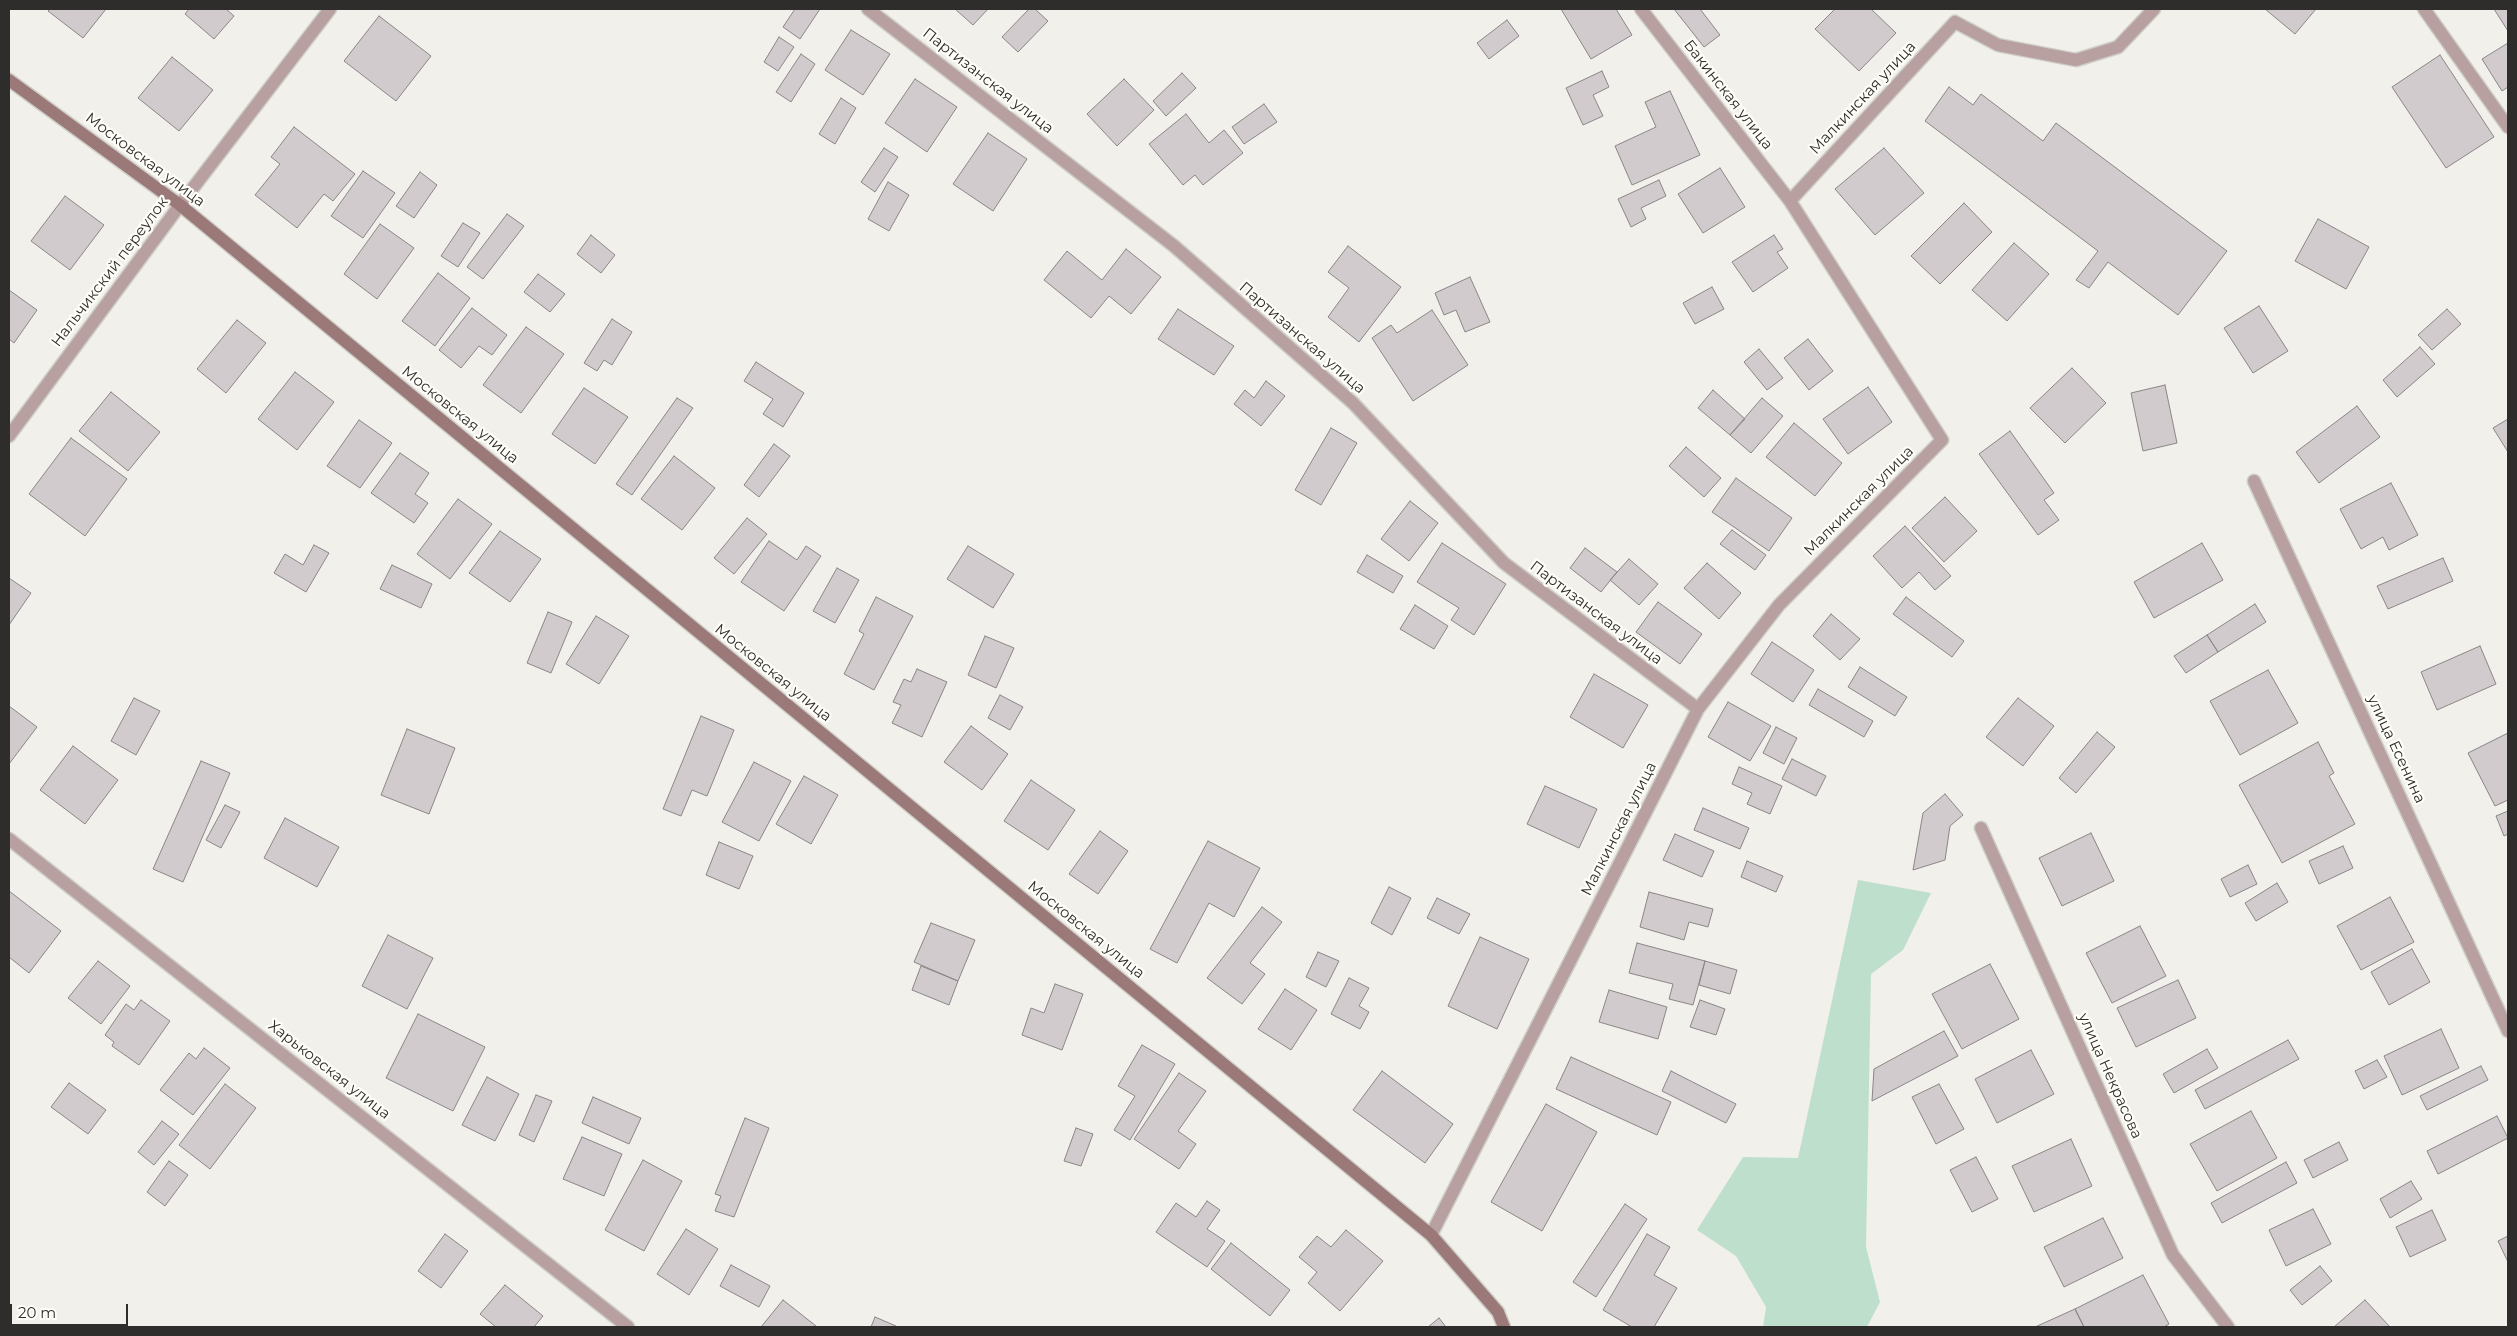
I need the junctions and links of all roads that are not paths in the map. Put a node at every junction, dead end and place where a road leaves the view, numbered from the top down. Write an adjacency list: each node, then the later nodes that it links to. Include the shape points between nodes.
1 (330, 9): 9 (street, Нальчикский переулок)
2 (868, 9): 12 (street, Партизанская улица, via 1174,246 1353,403 1504,563)
3 (1641, 9): 8 (street, Бакинская улица)
4 (2154, 9): 8 (street, Малкинская улица, via 2118,47 2076,60 1998,45 1955,22)
5 (2424, 9): 7 (street)
6 (9, 80): 9 (street, Московская улица)
7 (2508, 127)
8 (1790, 201): 12 (street, Малкинская улица, via 1942,440 1779,605)
9 (180, 205): 10 (street, Нальчикский переулок); 16 (street, Московская улица)
10 (9, 436)
11 (2254, 481): 15 (street, улица Есенина)
12 (1698, 709): 16 (street, Малкинская улица)
13 (1981, 828): 19 (street, улица Некрасова, via 2173,1255)
14 (9, 839): 17 (street, Харьковская улица)
15 (2508, 1031)
16 (1431, 1236): 18 (street, Московская улица, via 1498,1312)
17 (628, 1327)
18 (1504, 1327)
19 (2228, 1327)

